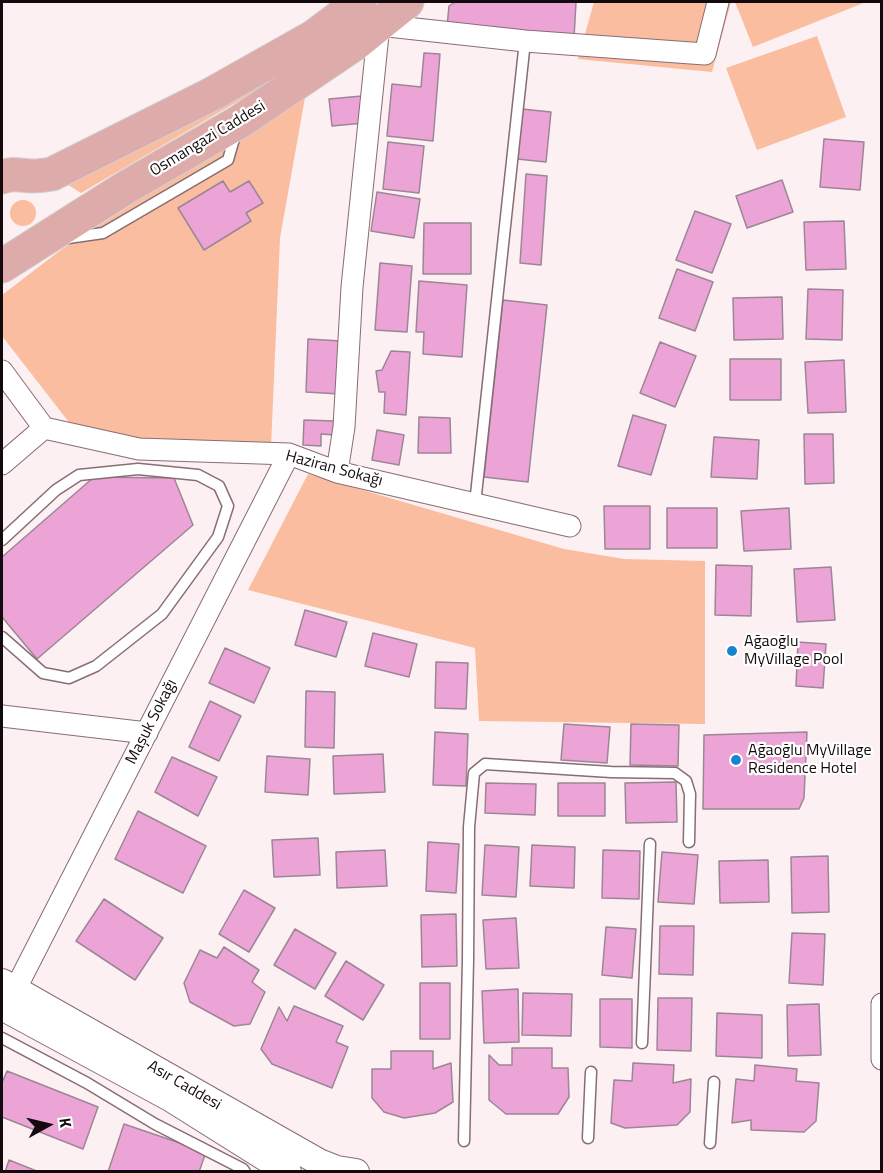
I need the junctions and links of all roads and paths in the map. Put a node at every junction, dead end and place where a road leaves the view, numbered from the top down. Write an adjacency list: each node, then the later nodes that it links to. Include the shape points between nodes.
1 (407, 2): 3 (main road, Osmangazi Caddesi)
2 (718, 2): 4 (street, via 705,54)
3 (369, 13): 4 (street); 5 (main road, Osmangazi Caddesi, via 313,37 210,95 52,174); 6 (main road, Osmangazi Caddesi, via 359,41 239,122); 13 (street)
4 (525, 41): 14 (lane)
5 (16, 177): 6 (main road, via 42,183 49,192 55,219)
6 (46, 237): 7 (main road, via 22,247); 8 (main road, Osmangazi Caddesi)
7 (2, 244)
8 (2, 266)
9 (2, 371): 10 (street)
10 (44, 428): 11 (street, Haziran Sokağı, via 139,449); 12 (street)
11 (289, 454): 13 (street, Haziran Sokağı); 19 (street, Maşuk Sokağı)
12 (2, 464)
13 (338, 472): 14 (street, Haziran Sokağı)
14 (475, 504): 15 (street, Haziran Sokağı)
15 (570, 526)
16 (2, 540): 17 (lane, via 56,490 79,475 138,469 198,476 219,486 228,506 218,537 162,614 96,666 69,678 43,673)
17 (2, 637)
18 (2, 716): 19 (street)
19 (147, 733): 22 (street, Maşuk Sokağı)
20 (689, 842): 30 (lane, via 690,794 686,781 675,773 485,764 474,773 469,827)
21 (650, 844): 25 (lane)
22 (6, 997): 33 (street, Asır Caddesi); 34 (street, Asır Caddesi, via 319,1162)
23 (882, 1004): 26 (street)
24 (2, 1038): 32 (lane)
25 (642, 1043)
26 (882, 1059)
27 (591, 1072): 29 (lane)
28 (714, 1082): 31 (lane)
29 (588, 1138)
30 (464, 1141)
31 (710, 1143)
32 (245, 1172)
33 (288, 1172)
34 (356, 1172)

